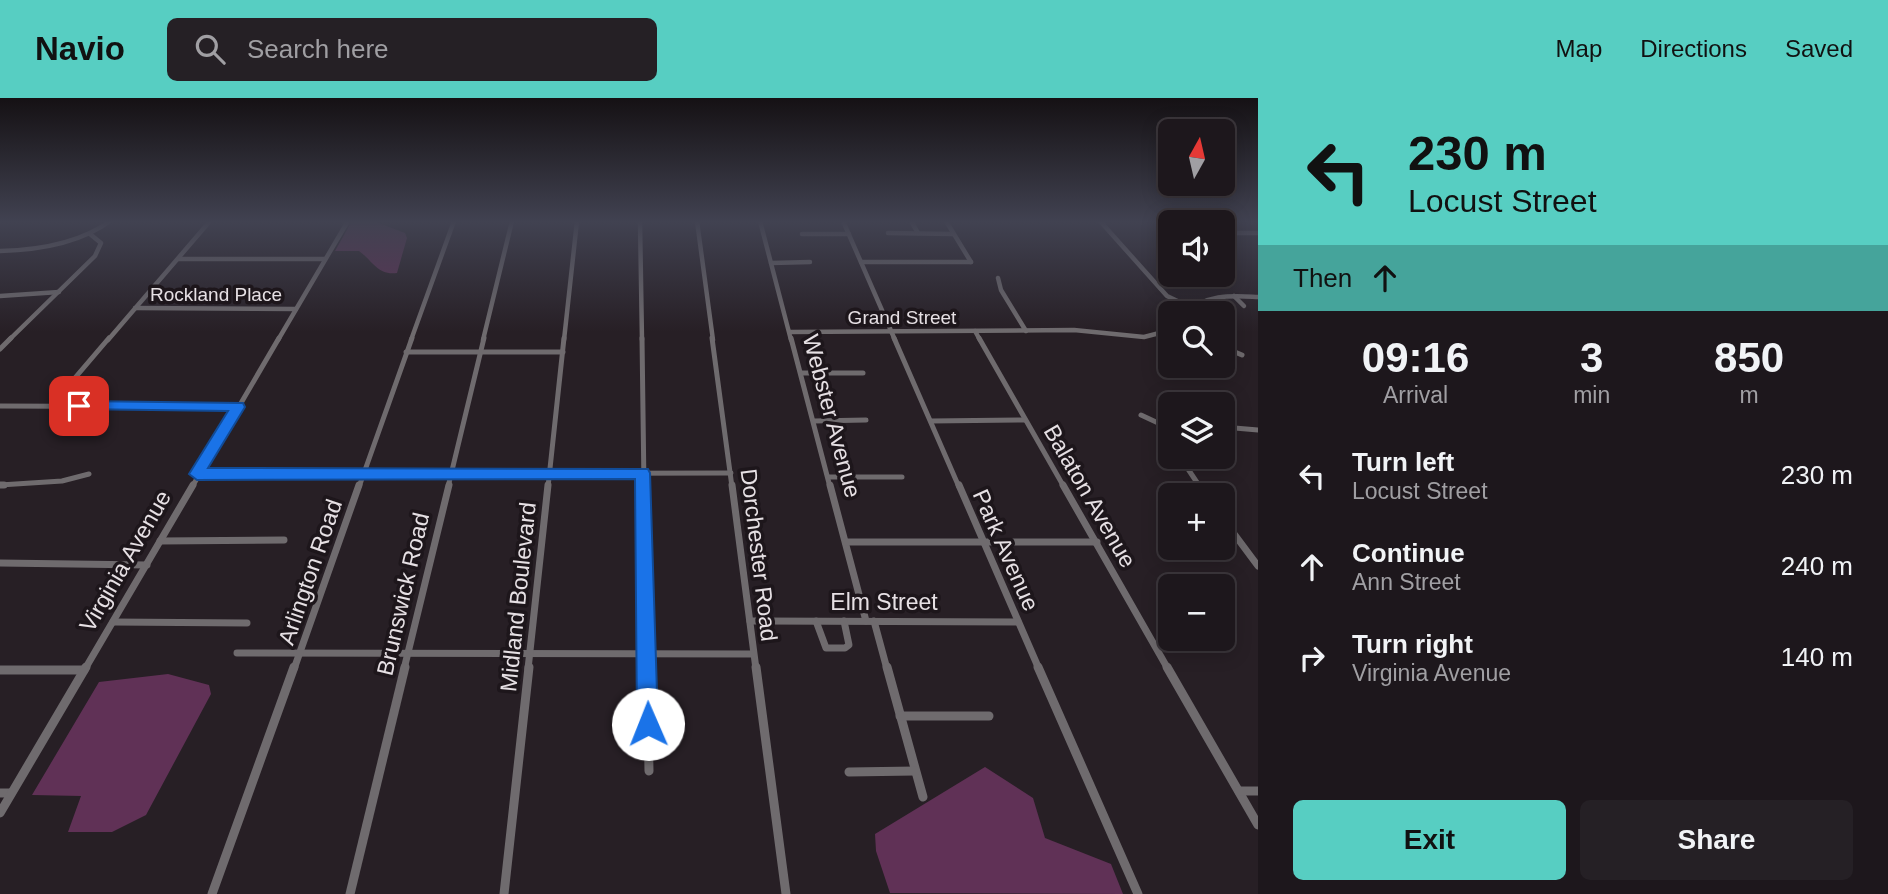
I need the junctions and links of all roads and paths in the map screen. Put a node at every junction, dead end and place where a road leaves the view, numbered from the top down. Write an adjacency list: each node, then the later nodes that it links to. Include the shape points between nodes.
1 (91, 258): 17 (street)
2 (440, 258): 33 (street, Arlington Road)
3 (503, 258): 34 (street, Brunswick Road)
4 (574, 258): 35 (street, Midland Boulevard)
5 (639, 258): 52 (street)
6 (702, 258): 53 (street, Dorchester Road)
7 (770, 258): 15 (street, Webster Avenue)
8 (859, 258): 14 (street, Park Avenue)
9 (969, 258): 14 (street, via 971,262)
10 (1134, 258): 21 (street)
11 (178, 259): 12 (street); 24 (street)
12 (325, 259): 25 (street, Virginia Avenue)
13 (810, 262): 15 (street)
14 (861, 262): 26 (street, Park Avenue)
15 (771, 263): 29 (street, Webster Avenue)
16 (998, 278): 28 (street)
17 (59, 292): 18 (street); 31 (street)
18 (0, 296)
19 (1234, 296): 20 (street); 22 (street); 23 (street)
20 (1258, 297)
21 (1175, 301)
22 (1209, 301)
23 (1244, 306)
24 (135, 308): 25 (street, Rockland Place); 41 (street)
25 (296, 309): 42 (street, Virginia Avenue)
26 (892, 331): 27 (street, Grand Street); 29 (street, Grand Street); 47 (street, Park Avenue)
27 (975, 331): 28 (street, Grand Street); 45 (street, Balaton Avenue)
28 (1026, 331): 30 (street, Grand Street, via 1143,337)
29 (790, 332): 38 (street, Webster Avenue)
30 (1158, 333)
31 (3, 343): 32 (street)
32 (0, 349)
33 (406, 352): 34 (street); 51 (street, Arlington Road)
34 (480, 352): 35 (street); 56 (street, Brunswick Road)
35 (563, 352): 57 (street, Midland Boulevard)
36 (1235, 352): 37 (street)
37 (1242, 355)
38 (802, 373): 39 (street); 46 (street, Webster Avenue)
39 (863, 373)
40 (0, 406): 41 (street)
41 (51, 406): 42 (street)
42 (238, 407): 55 (street, Virginia Avenue)
43 (1141, 415): 48 (street)
44 (866, 420): 46 (street)
45 (1025, 420): 47 (street); 66 (street, Balaton Avenue)
46 (814, 421): 58 (street, Webster Avenue)
47 (931, 421): 65 (street, Park Avenue)
48 (1158, 423)
49 (1235, 428): 50 (street)
50 (1258, 430)
51 (361, 473): 55 (street); 56 (street); 80 (street, Arlington Road)
52 (642, 473): 53 (street); 57 (street); 78 (street)
53 (731, 473): 70 (street, Dorchester Road)
54 (89, 474): 60 (street, via 62,481)
55 (197, 474): 63 (street, Virginia Avenue)
56 (450, 474): 57 (street); 81 (street, Brunswick Road)
57 (551, 474): 77 (street, Midland Boulevard)
58 (829, 477): 59 (street); 64 (street, Webster Avenue)
59 (901, 477)
60 (0, 485)
61 (1235, 535): 69 (street)
62 (284, 540): 63 (street)
63 (160, 541): 68 (street, Virginia Avenue)
64 (846, 542): 65 (street); 73 (street, Webster Avenue)
65 (982, 542): 66 (street); 75 (street, Park Avenue)
66 (1097, 542): 91 (street, Balaton Avenue)
67 (0, 563): 68 (street)
68 (146, 565): 74 (street, Virginia Avenue)
69 (1258, 566)
70 (750, 621): 71 (street, Elm Street); 82 (street, Dorchester Road)
71 (816, 621): 72 (street, Elm Street); 72 (street, via 826,648 837,649 849,645)
72 (844, 621): 73 (street, Elm Street)
73 (870, 621): 75 (street, Elm Street); 85 (street, Webster Avenue)
74 (113, 622): 76 (street); 84 (street, Virginia Avenue)
75 (1018, 622): 101 (street, Park Avenue)
76 (247, 623)
77 (532, 652): 78 (street); 81 (street); 99 (street, Midland Boulevard)
78 (646, 652): 82 (street); 87 (street)
79 (237, 653): 80 (street)
80 (301, 653): 81 (street); 97 (street, Arlington Road)
81 (407, 653): 98 (street, Brunswick Road)
82 (753, 654): 100 (street, Dorchester Road)
83 (0, 670): 84 (street)
84 (85, 670): 93 (street, Virginia Avenue)
85 (900, 716): 86 (street); 88 (street, Webster Avenue)
86 (989, 716)
87 (649, 771)
88 (915, 771): 89 (street); 94 (street, Webster Avenue)
89 (849, 772)
90 (1258, 791): 91 (street)
91 (1238, 792): 96 (street, Balaton Avenue)
92 (0, 793): 93 (street)
93 (11, 793): 95 (street, Virginia Avenue)
94 (923, 797)
95 (0, 813)
96 (1258, 825)
97 (212, 894)
98 (350, 894)
99 (504, 894)
100 (786, 894)
101 (1138, 894)

